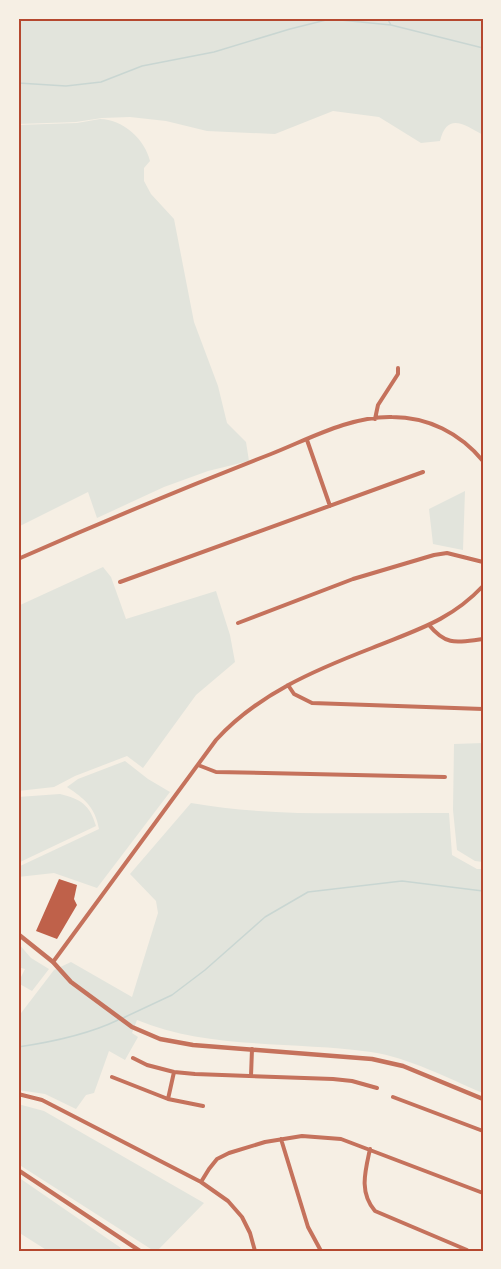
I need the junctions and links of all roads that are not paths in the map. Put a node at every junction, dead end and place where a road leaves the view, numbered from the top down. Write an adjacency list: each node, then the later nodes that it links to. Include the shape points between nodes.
1 (398, 368): 2 (street, via 378,405)
2 (375, 419): 3 (street, via 348,423); 4 (street, via 415,419 435,424 466,444)
3 (307, 440): 6 (street); 7 (street)
4 (483, 461)
5 (423, 472): 6 (street)
6 (330, 506): 9 (street)
7 (18, 559)
8 (483, 562): 11 (street, via 447,553 434,555 354,579)
9 (120, 582)
10 (483, 586): 12 (street, via 457,610)
11 (237, 623)
12 (429, 625): 13 (street, via 444,640 454,643); 14 (street)
13 (483, 639)
14 (288, 685): 15 (street, via 294,694 312,703); 16 (street, via 231,723)
15 (483, 709)
16 (198, 765): 17 (street, via 216,772); 19 (street)
17 (445, 777)
18 (18, 934): 19 (street)
19 (53, 962): 20 (street, via 71,982 127,1023 159,1039)
20 (252, 1049): 23 (street); 29 (street, via 372,1059 403,1066)
21 (133, 1058): 22 (street)
22 (174, 1072): 23 (street); 28 (street)
23 (251, 1076): 25 (street, via 352,1081)
24 (112, 1077): 28 (street)
25 (377, 1088)
26 (18, 1094): 35 (street, via 42,1100)
27 (393, 1096): 31 (street)
28 (168, 1099): 30 (street)
29 (483, 1099)
30 (203, 1106)
31 (483, 1131)
32 (281, 1139): 33 (street, via 341,1139); 35 (street, via 217,1159); 40 (street, via 308,1227)
33 (370, 1149): 36 (street); 37 (street, via 364,1191 375,1211)
34 (18, 1170): 38 (street)
35 (201, 1182): 39 (street, via 228,1201 242,1217)
36 (483, 1193)
37 (466, 1250)
38 (140, 1251)
39 (255, 1251)
40 (321, 1251)

